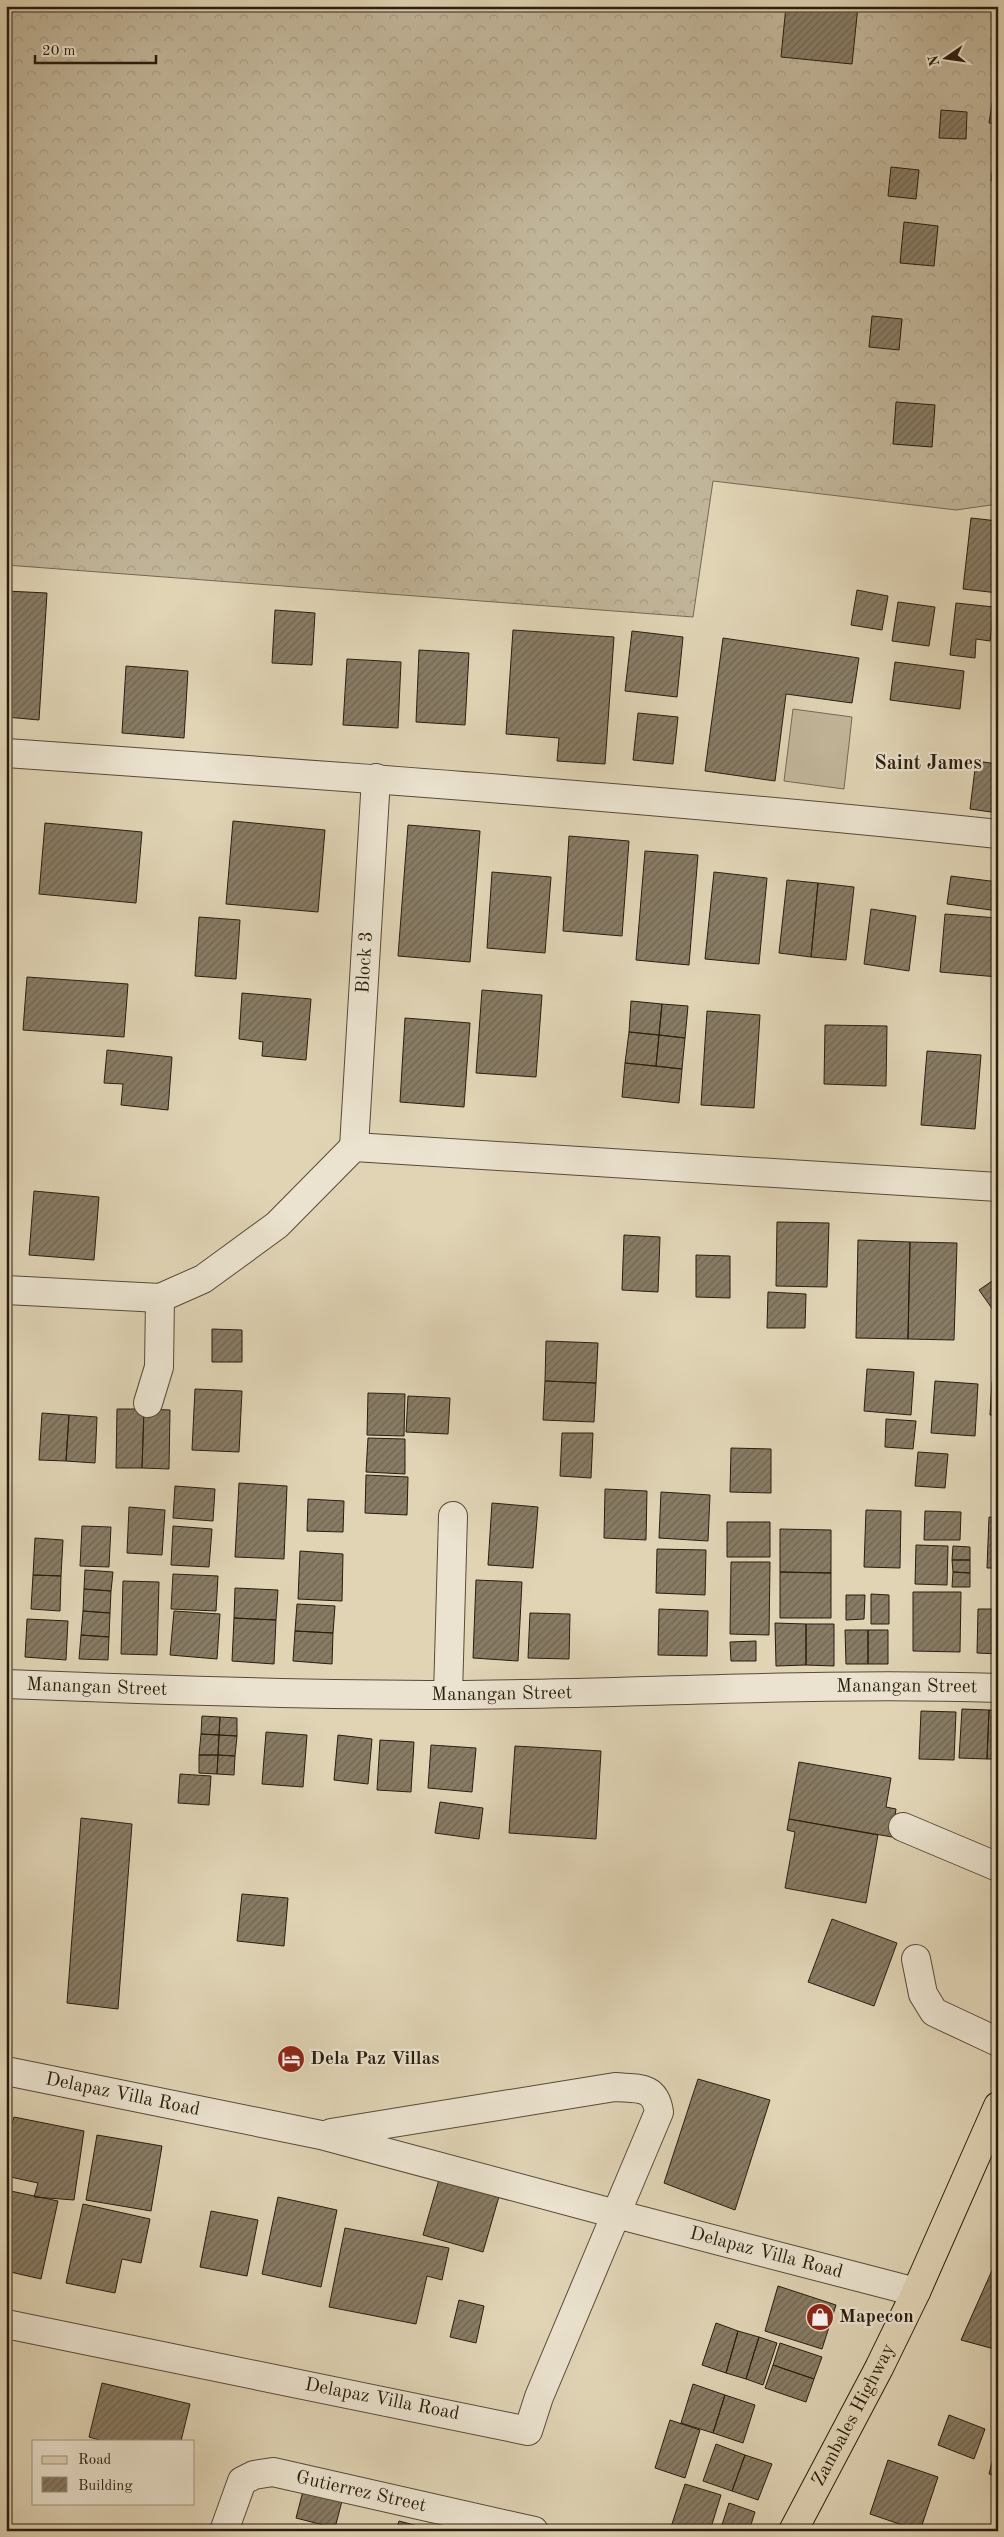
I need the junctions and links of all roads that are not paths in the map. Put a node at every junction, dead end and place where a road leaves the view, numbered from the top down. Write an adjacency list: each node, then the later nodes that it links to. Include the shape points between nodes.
1 (6, 754): 2 (street)
2 (376, 778): 3 (street); 4 (street, Block 3)
3 (998, 834)
4 (354, 1147): 5 (street); 7 (street, via 277,1225 203,1279)
5 (998, 1187)
6 (6, 1290): 7 (street)
7 (160, 1298): 8 (street, via 159,1367)
8 (148, 1403)
9 (453, 1516): 12 (street)
10 (6, 1684): 12 (street, Manangan Street)
11 (998, 1688): 12 (street, Manangan Street, via 899,1685)
12 (448, 1695)
13 (903, 1827): 14 (street)
14 (998, 1867)
15 (916, 1959): 16 (street, via 922,1994 934,2012)
16 (998, 2042)
17 (6, 2071): 19 (street, Delapaz Villa Road)
18 (998, 2106): 21 (main road, Zambales Highway)
19 (321, 2135): 20 (street, Delapaz Villa Road); 20 (street, Delapaz Villa Road, via 615,2087 647,2090 657,2099 659,2112)
20 (616, 2214): 21 (street, Delapaz Villa Road); 22 (street, Delapaz Villa Road, via 528,2431)
21 (916, 2292): 25 (main road, Zambales Highway)
22 (6, 2324)
23 (224, 2531): 24 (street, Gutierrez Street, via 242,2481 273,2472)
24 (534, 2531)
25 (794, 2531)

